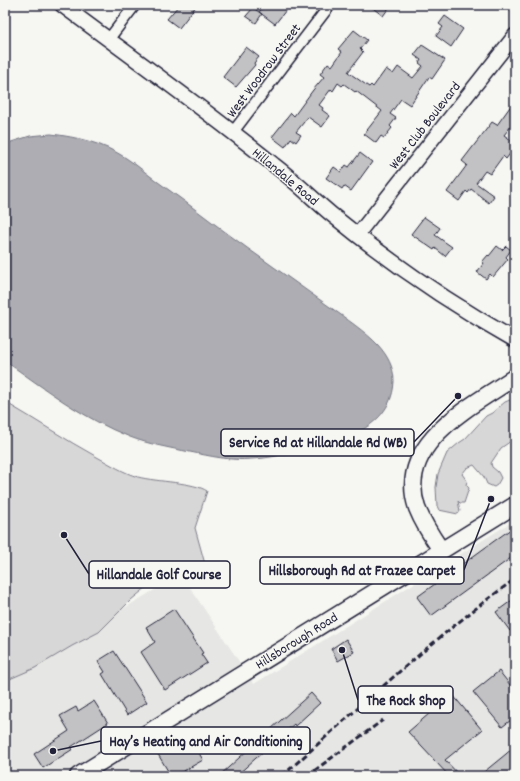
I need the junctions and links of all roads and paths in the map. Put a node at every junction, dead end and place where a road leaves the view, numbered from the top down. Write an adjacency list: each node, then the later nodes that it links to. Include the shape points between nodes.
1 (62, 5): 5 (main road, Hillandale Road)
2 (135, 5): 5 (street)
3 (330, 5): 6 (street, West Woodrow Street)
4 (515, 35): 7 (street, West Club Boulevard)
5 (108, 40): 6 (main road, Hillandale Road)
6 (233, 132): 7 (main road, Hillandale Road)
7 (358, 234): 8 (main road, Hillandale Road, via 453,303)
8 (515, 340)
9 (515, 377): 11 (main road, via 448,423 433,437 422,453 414,481 416,500 425,525)
10 (515, 505): 11 (main road, Hillsborough Road)
11 (441, 550): 12 (main road, Hillsborough Road)
12 (78, 776)

